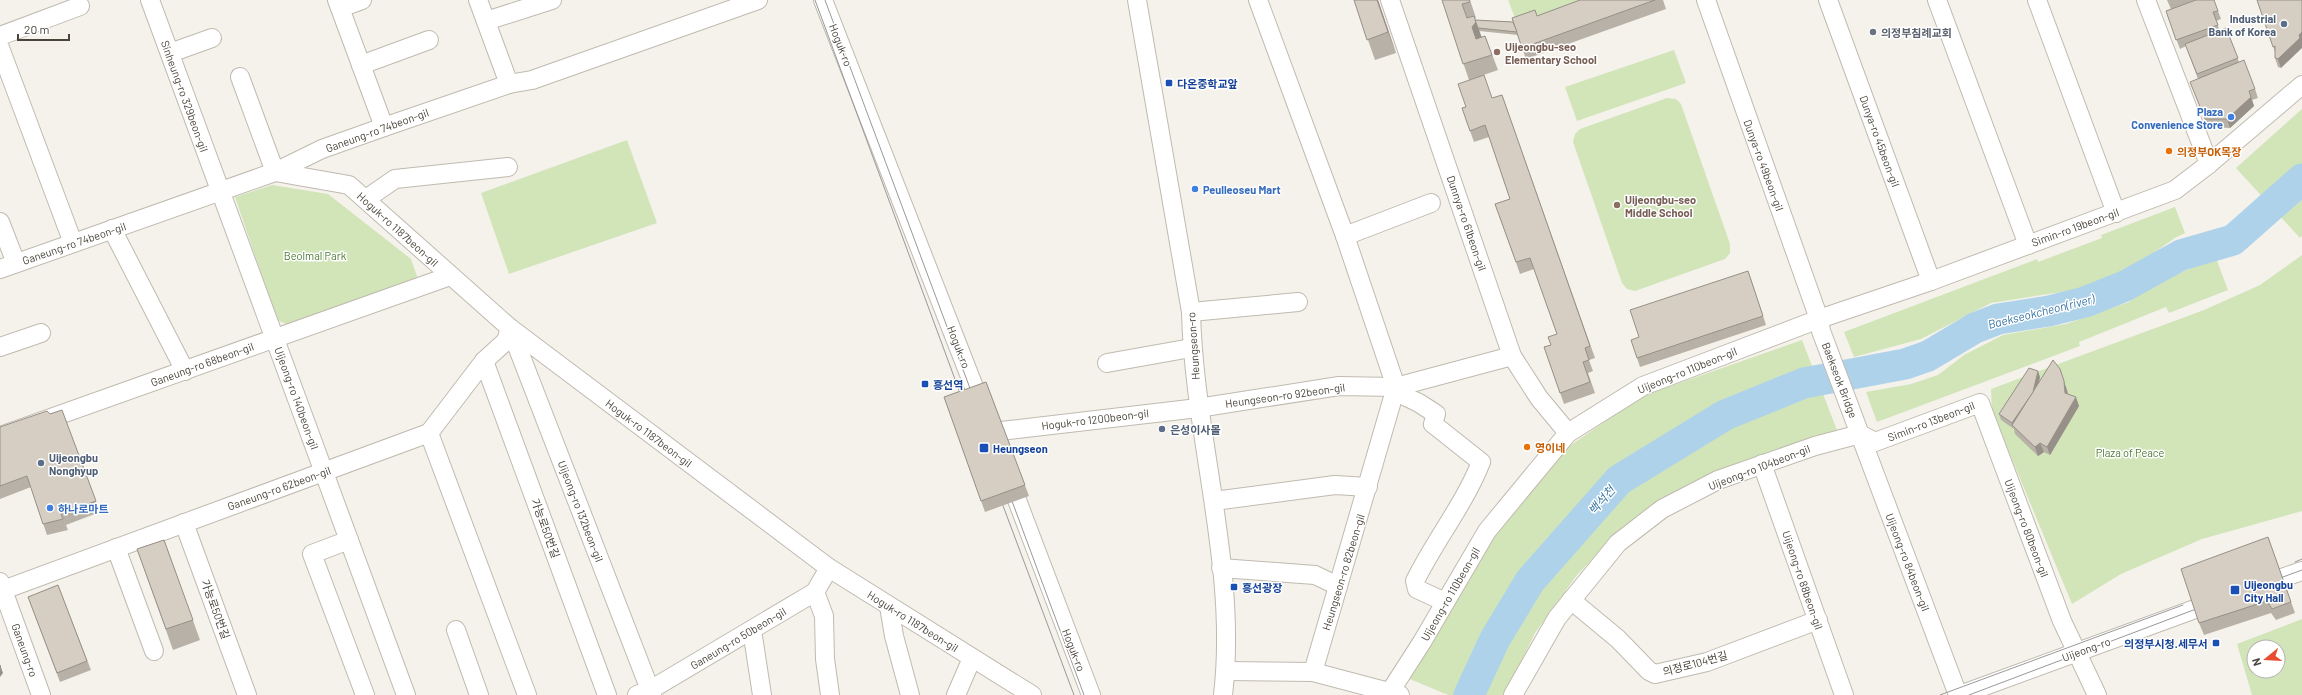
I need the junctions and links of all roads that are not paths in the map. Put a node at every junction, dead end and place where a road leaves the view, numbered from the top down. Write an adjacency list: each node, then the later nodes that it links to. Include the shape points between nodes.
1 (150, 0): 22 (street, Sinheung-ro 329beon-gil)
2 (362, 0): 15 (street)
3 (478, 0): 17 (street)
4 (552, 0): 17 (street)
5 (758, 0): 25 (street, Ganeung-ro 74beon-gil, via 532,80)
6 (823, 0): 62 (street, Hoguk-ro)
7 (1258, 0): 37 (street)
8 (1390, 0): 51 (street, Dunnya-ro 61beon-gil)
9 (1706, 0): 45 (street, Dunya-ro 49beon-gil)
10 (1828, 0): 42 (street, Dunya-ro 45beon-gil)
11 (1936, 0): 39 (street)
12 (2037, 0): 34 (street)
13 (2146, 0): 28 (street)
14 (1141, 1): 44 (street, Heungseon-ro)
15 (339, 4): 23 (street)
16 (80, 6): 18 (street)
17 (486, 21): 25 (street)
18 (0, 36)
19 (212, 38): 22 (street)
20 (429, 40): 23 (street)
21 (0, 48): 38 (street)
22 (170, 53): 31 (street, Sinheung-ro 329beon-gil)
23 (361, 65): 27 (street)
24 (240, 77): 30 (street)
25 (509, 84): 27 (street, Ganeung-ro 74beon-gil)
26 (2302, 85): 28 (street, Simin-ro 19beon-gil)
27 (384, 127): 30 (street, Ganeung-ro 74beon-gil, via 322,149)
28 (2209, 164): 34 (street, Simin-ro 19beon-gil, via 2175,190)
29 (508, 167): 32 (street, via 395,179)
30 (275, 172): 31 (street, Ganeung-ro 74beon-gil); 32 (street, Hoguk-ro 1187beon-gil, via 349,185)
31 (220, 191): 36 (street, Ganeung-ro 74beon-gil); 48 (street, Uijeong-ro 140beon-gil)
32 (366, 199): 41 (street, Hoguk-ro 1187beon-gil)
33 (1431, 203): 37 (street)
34 (2116, 213): 39 (street, Simin-ro 19beon-gil)
35 (0, 222): 40 (street)
36 (112, 229): 38 (street, Ganeung-ro 74beon-gil); 54 (street)
37 (1345, 236): 55 (street)
38 (73, 243): 40 (street, Ganeung-ro 74beon-gil)
39 (2028, 244): 42 (street, Simin-ro 19beon-gil)
40 (8, 266)
41 (450, 276): 46 (street, Hoguk-ro 1187beon-gil); 48 (street, Ganeung-ro 68beon-gil)
42 (1931, 281): 45 (street, Simin-ro 19beon-gil)
43 (1298, 302): 44 (street)
44 (1190, 312): 50 (street, Heungseon-ro)
45 (1820, 325): 58 (street, Baekseok Bridge); 60 (street, Uijeong-ro 110beon-gil, via 1643,386)
46 (510, 328): 52 (street, via 506,341); 71 (street, Hoguk-ro 1187beon-gil); 88 (street, Uijeong-ro 132beon-gil)
47 (41, 333): 49 (street)
48 (275, 339): 54 (street, Ganeung-ro 68beon-gil); 65 (street, Uijeong-ro 140beon-gil)
49 (0, 347)
50 (1192, 348): 53 (street); 57 (street, Heungseon-ro)
51 (1512, 356): 55 (street, Heungseon-ro 92beon-gil); 60 (street, Dunnya-ro 61beon-gil, via 1539,398)
52 (484, 361): 59 (street); 96 (street, 가능로50번길)
53 (1107, 364)
54 (185, 371): 61 (street, Ganeung-ro 68beon-gil)
55 (1396, 390): 57 (street, Heungseon-ro 92beon-gil, via 1340,386); 66 (street, Heungseon-ro 82beon-gil); 78 (street, via 1436,414 1432,424 1481,462 1474,481 1414,581 1417,590)
56 (1980, 403): 58 (street, Simin-ro 13beon-gil, via 1876,442); 84 (street, Uijeong-ro 80beon-gil)
57 (1198, 408): 62 (street, Hoguk-ro 1200beon-gil); 67 (street, Heungseon-ro)
58 (1859, 431): 63 (street, Uijeong-ro 104beon-gil); 106 (street, Uijeong-ro 84beon-gil)
59 (429, 433): 65 (street, Ganeung-ro 62beon-gil); 95 (street)
60 (1568, 433): 78 (street, Uijeong-ro 110beon-gil, via 1487,530)
61 (0, 436)
62 (994, 439)
63 (1762, 464): 77 (street, Uijeong-ro 104beon-gil, via 1718,480 1662,509 1618,543); 80 (street, Uijeong-ro 88beon-gil)
64 (1005, 466): 102 (street, Hoguk-ro)
65 (324, 471): 68 (street, Ganeung-ro 62beon-gil); 69 (street, Uijeong-ro 140beon-gil)
66 (1368, 488): 67 (street, via 1335,485); 75 (street, Heungseon-ro 82beon-gil)
67 (1214, 501): 72 (street, Heungseon-ro)
68 (184, 523): 70 (street, Ganeung-ro 62beon-gil); 91 (street, 가능로50번길)
69 (349, 540): 92 (street, via 312,554); 93 (street, Uijeong-ro 140beon-gil)
70 (116, 548): 74 (street, Ganeung-ro 62beon-gil); 83 (street)
71 (829, 568): 76 (street, Ganeung-ro 50beon-gil); 79 (street, Hoguk-ro 1187beon-gil)
72 (1221, 568): 75 (street, via 1315,576); 86 (street, Heungseon-ro)
73 (2302, 570): 84 (street, Uijeong-ro)
74 (1, 586): 90 (street, Ganeung-ro)
75 (1338, 586): 87 (street, Heungseon-ro 82beon-gil)
76 (815, 592): 82 (street, Ganeung-ro 50beon-gil); 98 (street, via 824,616 825,660)
77 (1571, 600): 80 (street, 의정로104번길, via 1655,674 1707,662); 104 (street, Uijeong-ro 104beon-gil, via 1557,618)
78 (1445, 602): 89 (street, Uijeong-ro 110beon-gil)
79 (889, 606): 85 (street, Hoguk-ro 1187beon-gil); 99 (street, via 894,636)
80 (1818, 620): 105 (street, Uijeong-ro 88beon-gil)
81 (456, 630): 94 (street)
82 (752, 630): 88 (street, Ganeung-ro 50beon-gil); 97 (street)
83 (154, 651)
84 (2076, 652): 106 (street, Uijeong-ro); 107 (street, Uijeong-ro 80beon-gil)
85 (972, 658): 100 (street); 101 (street, Hoguk-ro 1187beon-gil)
86 (1226, 670): 87 (street); 103 (street, Heungseon-ro)
87 (1313, 672): 89 (street)
88 (646, 693)
89 (1393, 694)
90 (41, 695)
91 (247, 695)
92 (365, 695)
93 (406, 695)
94 (479, 695)
95 (527, 695)
96 (607, 695)
97 (762, 695)
98 (830, 695)
99 (910, 695)
100 (956, 695)
101 (1032, 695)
102 (1091, 695)
103 (1223, 695)
104 (1513, 695)
105 (1844, 695)
106 (1959, 695)
107 (2097, 695)

